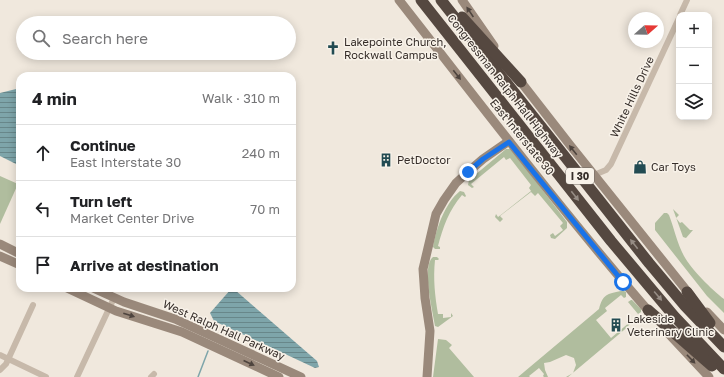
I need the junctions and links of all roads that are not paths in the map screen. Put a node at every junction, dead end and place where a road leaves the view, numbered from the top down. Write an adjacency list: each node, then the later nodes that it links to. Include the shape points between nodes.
1 (399, 0): 10 (main road, East Interstate 30, one-way to 10)
2 (421, 0): 28 (highway, Congressman Ralph Hall Highway / I 30, one-way to 28, via 611,241 674,316)
3 (441, 0): 25 (highway, Congressman Ralph Hall Highway / I 30, one-way to 3, via 649,263)
4 (446, 0): 9 (highway)
5 (462, 0): 9 (main road, one-way to 5)
6 (687, 0): 7 (street)
7 (681, 12)
8 (676, 24): 11 (street, White Hills Drive, via 611,164 606,170)
9 (521, 82): 11 (main road, one-way to 9)
10 (509, 142): 22 (main road, East Interstate 30); 35 (main road, via 483,159 456,183 436,214 423,269 430,331)
11 (594, 175): 18 (main road)
12 (0, 244): 13 (main road)
13 (16, 252)
14 (0, 256): 15 (main road)
15 (16, 264)
16 (76, 292): 21 (main road, West Ralph Hall Parkway)
17 (101, 292): 19 (main road, West Ralph Hall Parkway)
18 (687, 292): 23 (main road); 24 (highway)
19 (114, 298): 21 (street); 34 (main road, West Ralph Hall Parkway, via 175,319)
20 (34, 305): 27 (street)
21 (109, 308): 32 (street); 33 (main road, West Ralph Hall Parkway, one-way to 33, via 182,332)
22 (648, 310): 30 (highway); 36 (main road, East Interstate 30, one-way to 36)
23 (724, 330)
24 (724, 340)
25 (724, 347)
26 (0, 355): 27 (street)
27 (8, 359): 29 (street); 31 (street)
28 (724, 369)
29 (0, 370)
30 (724, 376)
31 (46, 377)
32 (77, 377)
33 (279, 377)
34 (301, 377)
35 (427, 377)
36 (709, 377)

